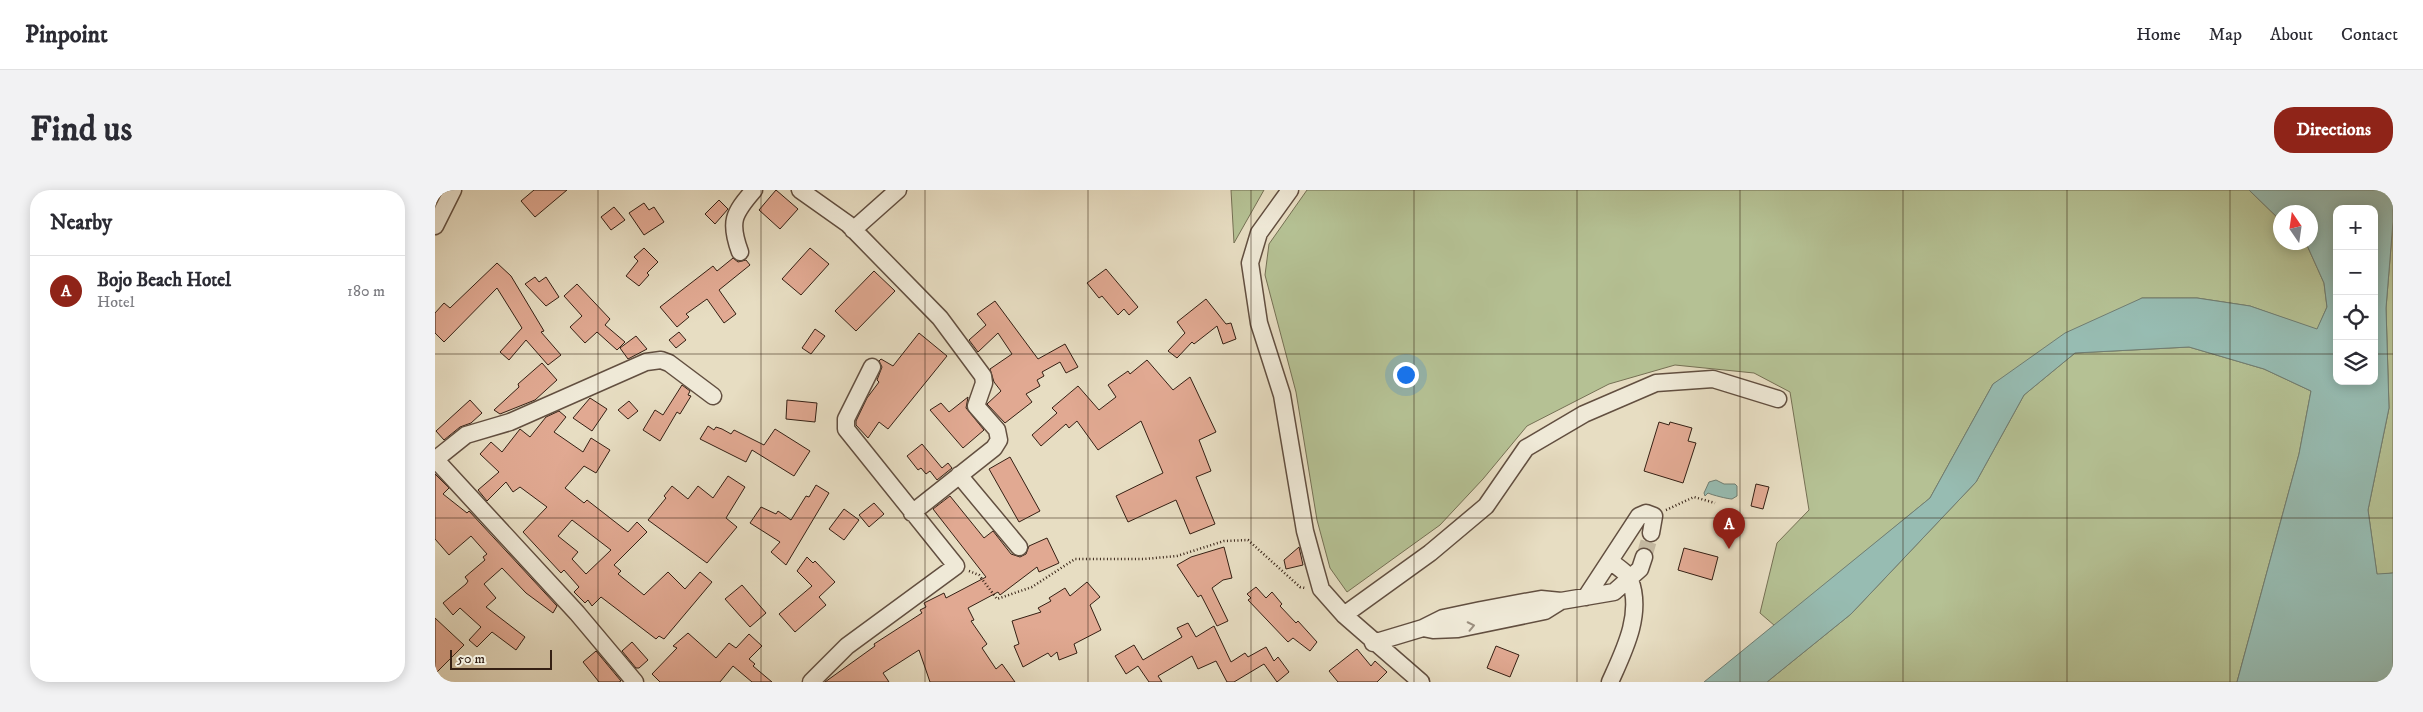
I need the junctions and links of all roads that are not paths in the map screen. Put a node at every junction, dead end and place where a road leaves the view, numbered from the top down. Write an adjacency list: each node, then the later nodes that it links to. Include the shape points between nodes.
1 (453, 190): 6 (street)
2 (754, 190): 8 (street, via 734,216 733,236)
3 (800, 190): 7 (street)
4 (898, 190): 7 (street)
5 (1290, 190): 21 (street, via 1259,233 1250,263 1259,323 1282,394 1305,531 1321,589)
6 (435, 226)
7 (853, 230): 13 (street, via 940,318 983,376 977,406 997,430 999,440 994,448)
8 (740, 252)
9 (872, 367): 14 (street, via 846,420 846,429)
10 (713, 396): 12 (street, via 669,363 661,360 647,362 510,422 466,434)
11 (1778, 399): 21 (street, via 1713,379 1657,383 1584,414 1526,448 1485,506 1431,553)
12 (435, 459): 23 (street, via 571,606)
13 (959, 475): 14 (street); 16 (street)
14 (912, 513): 24 (street, via 956,566 847,646)
15 (1651, 533): 18 (street, via 1653,516 1646,513 1639,516)
16 (1019, 547)
17 (1644, 557): 19 (street, via 1640,569)
18 (1611, 561): 19 (street); 20 (street)
19 (1630, 578): 20 (street, via 1614,592); 26 (street, via 1635,604 1630,634)
20 (1586, 597): 22 (street, via 1561,601 1541,599 1443,618 1423,628)
21 (1343, 615): 22 (street)
22 (1373, 643): 25 (street)
23 (635, 682)
24 (811, 682)
25 (1421, 682)
26 (1610, 682)

